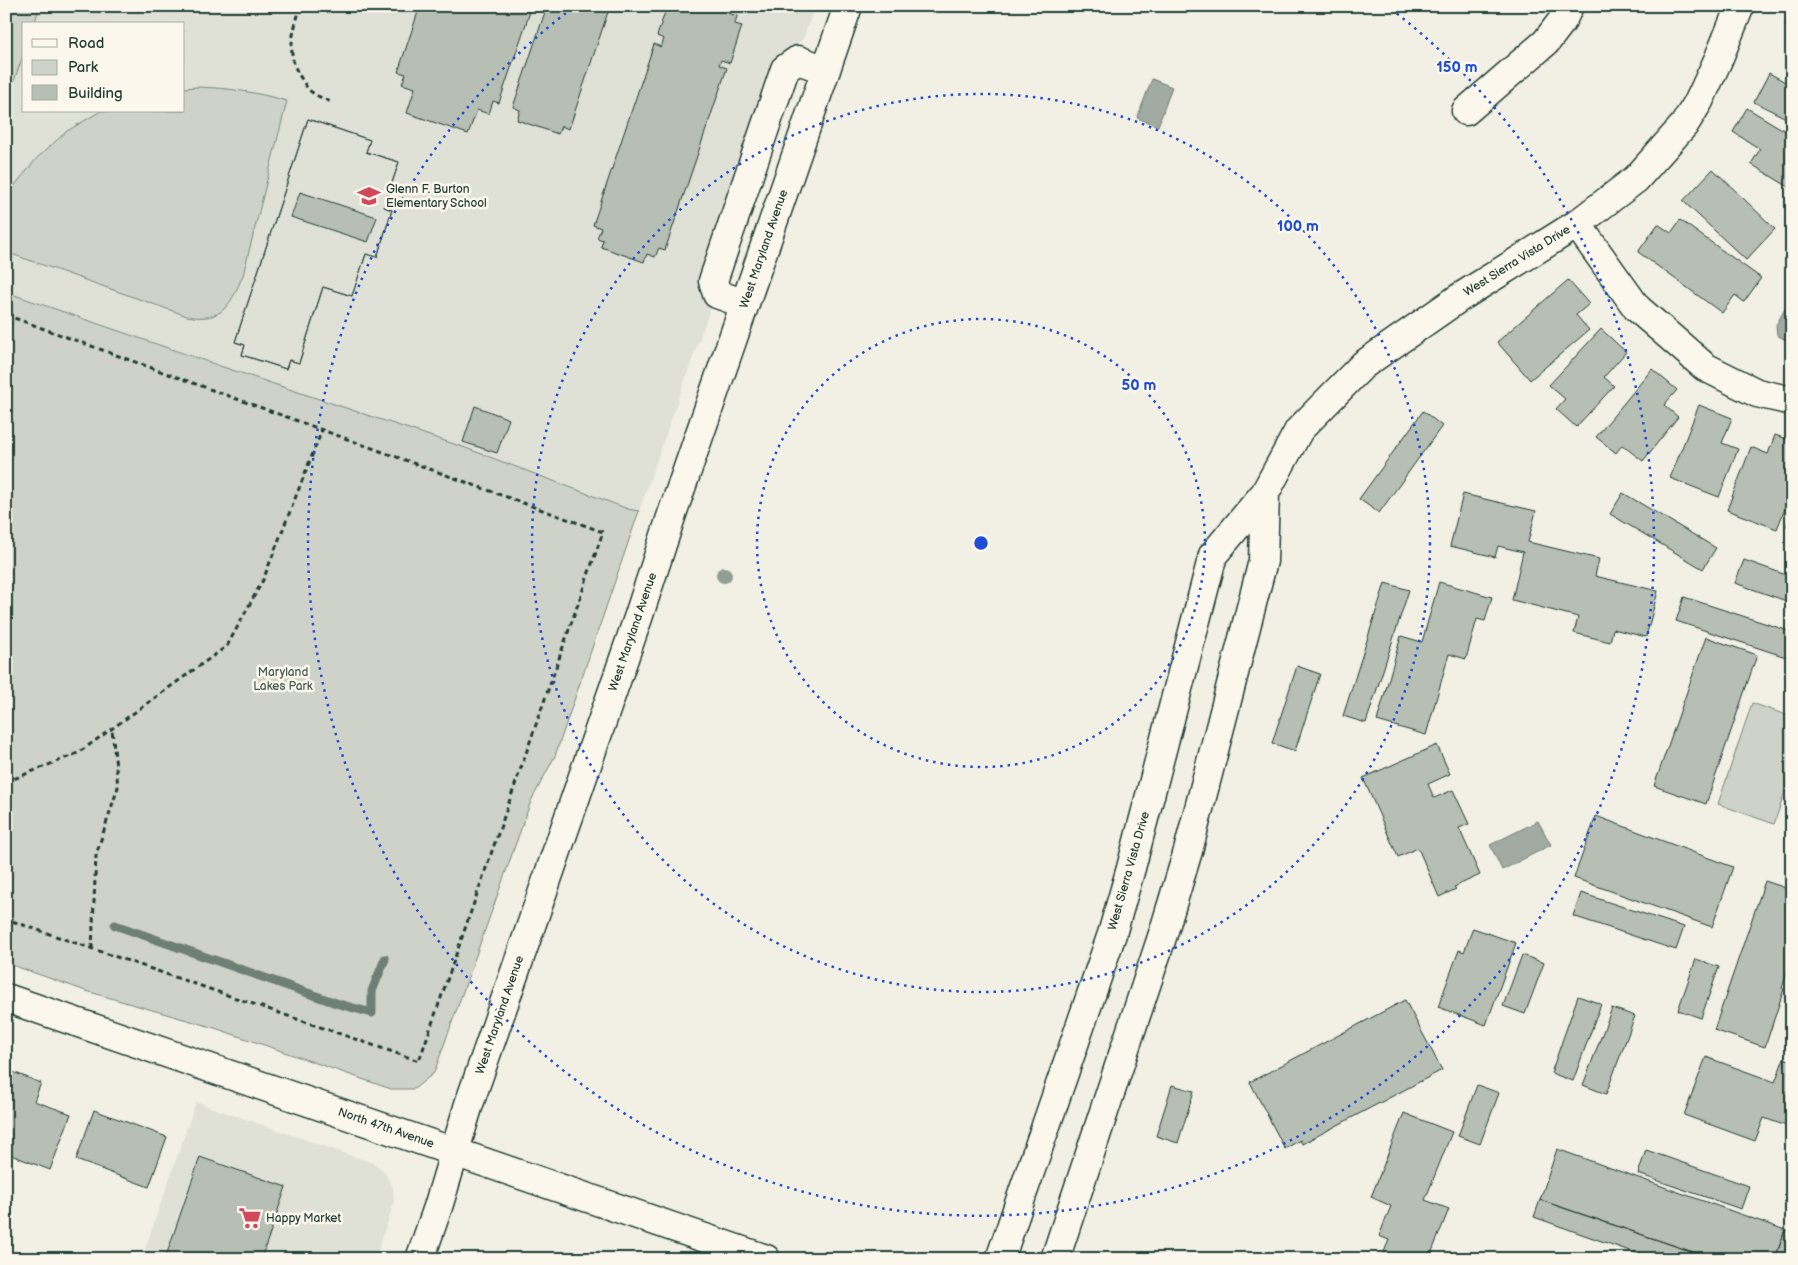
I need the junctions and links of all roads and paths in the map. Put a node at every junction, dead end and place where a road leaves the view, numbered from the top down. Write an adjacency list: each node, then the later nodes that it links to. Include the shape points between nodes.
1 (301, 6): 6 (path, via 291,58 312,92)
2 (848, 6): 5 (street, West Maryland Avenue)
3 (1569, 6): 7 (street, via 1546,42)
4 (1740, 6): 8 (street, West Sierra Vista Drive, via 1709,81 1684,125 1636,179)
5 (826, 70): 9 (street, West Maryland Avenue); 9 (street, via 798,60 785,68 713,281 717,294)
6 (331, 102)
7 (1466, 111)
8 (1578, 224): 11 (street, via 1637,308 1705,367 1757,393); 13 (street, West Sierra Vista Drive, via 1459,298 1363,364 1299,430)
9 (745, 304): 19 (street, West Maryland Avenue)
10 (6, 315): 12 (path)
11 (1792, 402)
12 (322, 430): 14 (path, via 263,580 228,646); 17 (path, via 603,532 418,1061)
13 (1265, 493): 22 (street, West Sierra Vista Drive, via 1213,555 1112,934); 23 (street, West Sierra Vista Drive, via 1263,560 1188,852)
14 (112, 728): 15 (path, via 78,753); 17 (path, via 118,787 96,856)
15 (6, 782)
16 (6, 919): 17 (path)
17 (92, 949)
18 (6, 998): 19 (street, North 47th Avenue)
19 (454, 1153): 20 (street, West Maryland Avenue); 21 (street, North 47th Avenue)
20 (420, 1259)
21 (766, 1259)
22 (1000, 1259)
23 (1055, 1259)

